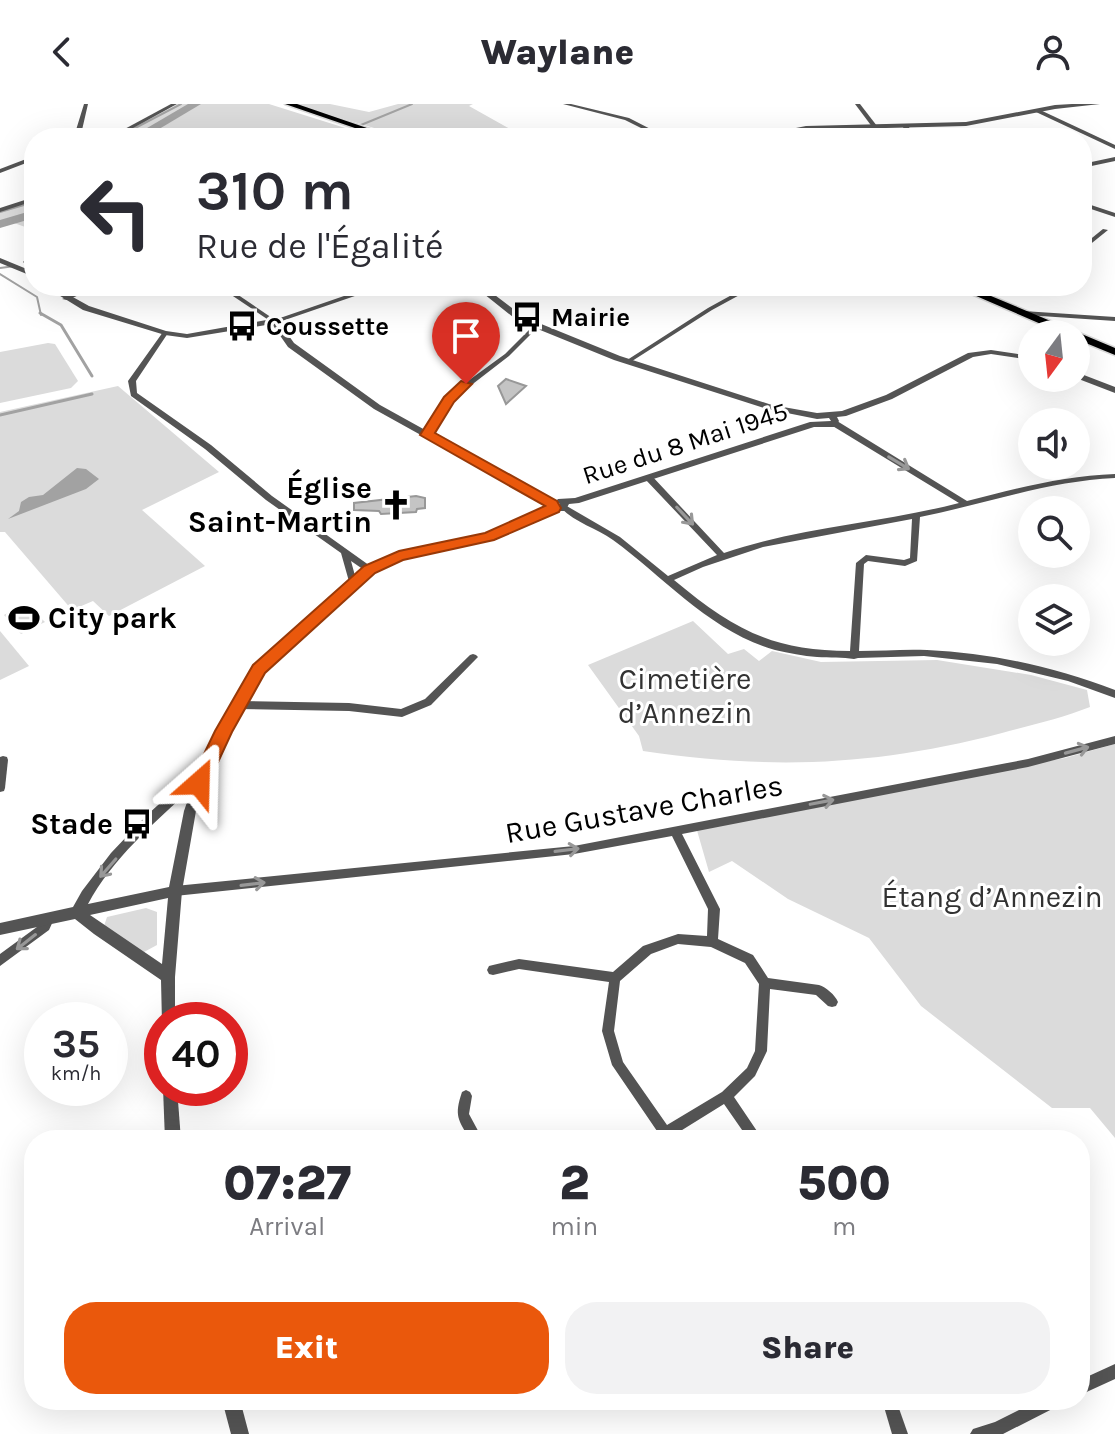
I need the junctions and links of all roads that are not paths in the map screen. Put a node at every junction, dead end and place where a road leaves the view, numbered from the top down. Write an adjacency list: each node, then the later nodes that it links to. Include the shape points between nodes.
1 (86, 104): 12 (street)
2 (175, 104): 13 (street)
3 (279, 104): 9 (main road)
4 (289, 104): 9 (main road)
5 (565, 104): 15 (street)
6 (857, 104): 10 (street)
7 (1097, 104): 8 (street)
8 (1038, 111): 11 (street, via 980,123); 17 (street)
9 (335, 120): 14 (main road)
10 (875, 127): 11 (street); 16 (street)
11 (906, 127)
12 (80, 128)
13 (130, 128)
14 (360, 128)
15 (645, 128)
16 (845, 128)
17 (1071, 128)
18 (1092, 139): 19 (street)
19 (1115, 147)
20 (1115, 159): 22 (street)
21 (24, 162): 23 (street)
22 (1092, 164)
23 (0, 171)
24 (24, 202): 26 (street)
25 (1092, 207): 27 (street)
26 (0, 210)
27 (1115, 215)
28 (1105, 230): 29 (street)
29 (1094, 239)
30 (0, 260): 31 (street)
31 (24, 271)
32 (61, 296): 39 (street)
33 (73, 296): 39 (street)
34 (236, 296): 45 (street)
35 (351, 296): 45 (street)
36 (490, 296): 46 (street)
37 (734, 296): 51 (street)
38 (983, 296): 40 (main road)
39 (65, 299): 47 (street)
40 (1026, 313): 41 (street); 43 (main road)
41 (1087, 319): 42 (street); 44 (street)
42 (1115, 319)
43 (1042, 320)
44 (1084, 320)
45 (275, 322): 47 (street, via 208,334); 56 (street, via 291,345 377,407)
46 (536, 326): 51 (street); 56 (street, via 449,399)
47 (165, 333): 62 (street, via 132,381 134,394)
48 (1090, 341): 49 (main road)
49 (1115, 352)
50 (1018, 356): 55 (street, via 971,355)
51 (627, 362): 54 (street)
52 (1090, 380): 53 (street)
53 (1115, 390)
54 (817, 419): 55 (street, via 827,425); 58 (street, Rue du 8 Mai 1945)
55 (833, 420): 59 (street, one-way to 59)
56 (427, 435): 60 (street)
57 (1115, 476): 59 (street, via 1062,478)
58 (648, 477): 60 (street, Rue du 8 Mai 1945); 63 (street, one-way to 63)
59 (965, 503): 61 (street)
60 (559, 506): 65 (street, Rue du 8 Mai 1945, via 489,537 399,556); 66 (street, via 613,536)
61 (916, 515): 63 (street, via 815,531); 68 (street, via 914,559 905,563 866,558 860,563)
62 (345, 554): 64 (street); 65 (street)
63 (722, 556): 66 (street)
64 (350, 567): 65 (street); 67 (street)
65 (366, 572): 67 (street, Rue du 8 Mai 1945)
66 (669, 579): 68 (street, via 724,622 760,642)
67 (353, 583): 71 (street, Rue du 8 Mai 1945, via 259,669)
68 (854, 656): 70 (street, via 925,653 990,660)
69 (473, 657): 71 (street, via 428,702 402,713)
70 (1112, 691)
71 (237, 705): 74 (street, Rue du 8 Mai 1945)
72 (1115, 740): 76 (street, Rue Gustave Charles, one-way to 72, via 1028,763)
73 (3, 760): 75 (street)
74 (204, 770): 77 (street, via 190,811); 78 (street, one-way to 78, via 143,828 89,890)
75 (0, 788)
76 (675, 831): 77 (street, Rue Gustave Charles, one-way to 76, via 574,850); 81 (street, via 714,909)
77 (175, 891): 78 (street); 82 (street)
78 (77, 912): 79 (street); 84 (street)
79 (48, 919): 80 (street); 83 (street, one-way to 83, via 45,927)
80 (0, 929)
81 (712, 942): 87 (street, via 678,939 647,950); 88 (street, via 749,959)
82 (170, 947): 84 (street); 86 (street)
83 (0, 961)
84 (148, 961): 86 (street)
85 (493, 970): 87 (street, via 519,964)
86 (168, 977): 89 (street)
87 (615, 978): 96 (street, via 608,1031 618,1065)
88 (765, 983): 90 (street, via 819,990); 92 (street, via 761,1051 751,1072)
89 (168, 1002)
90 (832, 1002)
91 (466, 1096): 95 (street, via 463,1115)
92 (726, 1096): 97 (street); 98 (street)
93 (171, 1106): 94 (street)
94 (172, 1130)
95 (471, 1130)
96 (664, 1130)
97 (668, 1130)
98 (750, 1130)
99 (1115, 1371): 100 (street)
100 (1090, 1383)
101 (237, 1410): 104 (street)
102 (892, 1410): 105 (street)
103 (1035, 1410): 106 (street)
104 (240, 1434)
105 (900, 1434)
106 (978, 1434)

